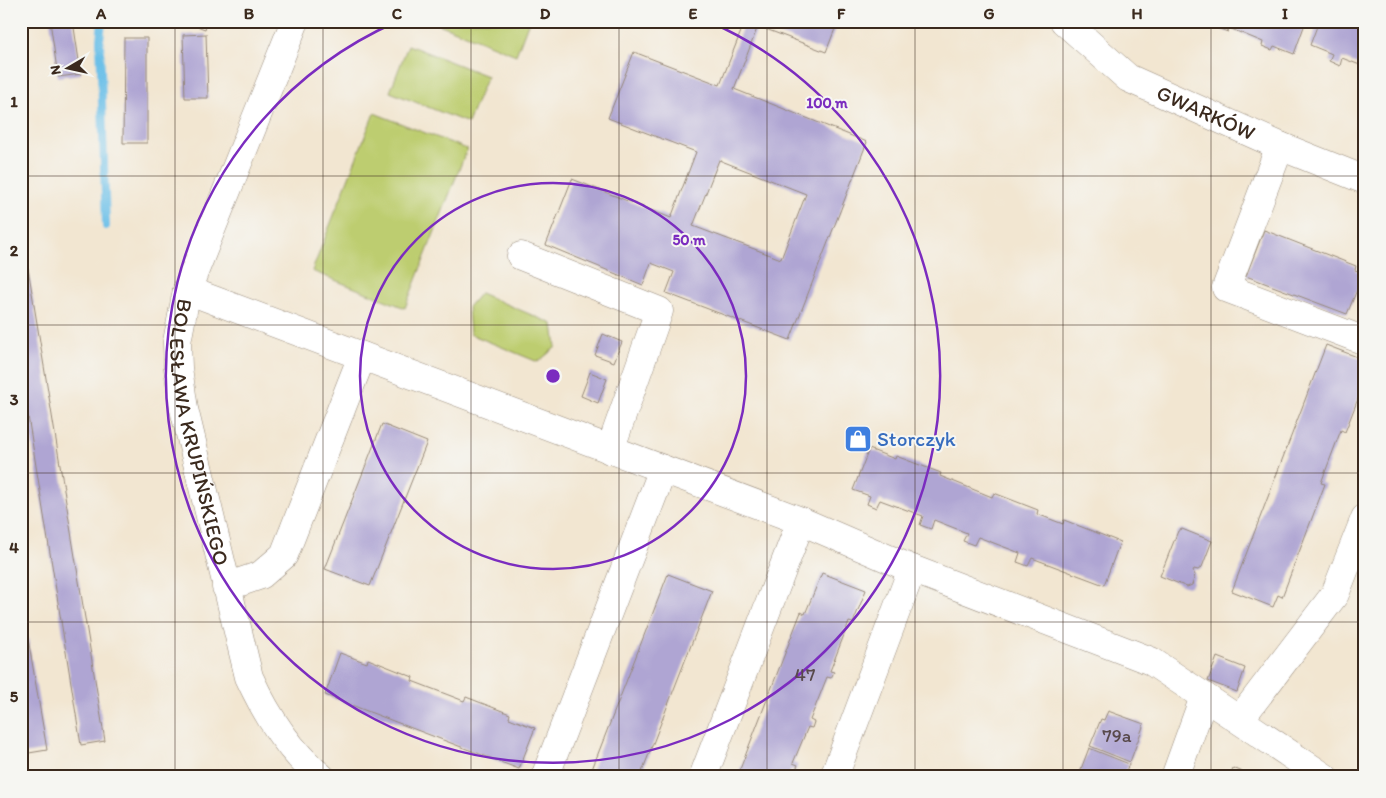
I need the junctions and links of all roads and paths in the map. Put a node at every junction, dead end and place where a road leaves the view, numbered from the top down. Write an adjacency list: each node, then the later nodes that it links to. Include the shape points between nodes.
1 (295, 21): 6 (street, BOLESŁAWA KRUPIŃSKIEGO)
2 (1064, 21): 3 (street, GWARKÓW, via 1128,78)
3 (1280, 146): 4 (street, GWARKÓW); 7 (street, via 1226,288)
4 (1365, 180)
5 (521, 256): 9 (street, via 659,311)
6 (187, 290): 8 (street); 14 (street, BOLESŁAWA KRUPIŃSKIEGO, via 177,342 180,385)
7 (1365, 341)
8 (362, 356): 9 (street); 14 (street, via 284,555 261,575)
9 (610, 450): 10 (street)
10 (663, 469): 12 (street); 18 (street)
11 (1365, 518): 16 (street, via 1335,594)
12 (801, 521): 13 (street); 19 (street)
13 (912, 569): 15 (street, via 1151,661); 20 (street)
14 (226, 587): 17 (street, BOLESŁAWA KRUPIŃSKIEGO, via 248,677 260,702 289,745)
15 (1204, 697): 16 (street); 21 (street)
16 (1240, 719): 22 (street)
17 (321, 777)
18 (545, 777)
19 (703, 777)
20 (834, 777)
21 (1175, 777)
22 (1324, 777)

